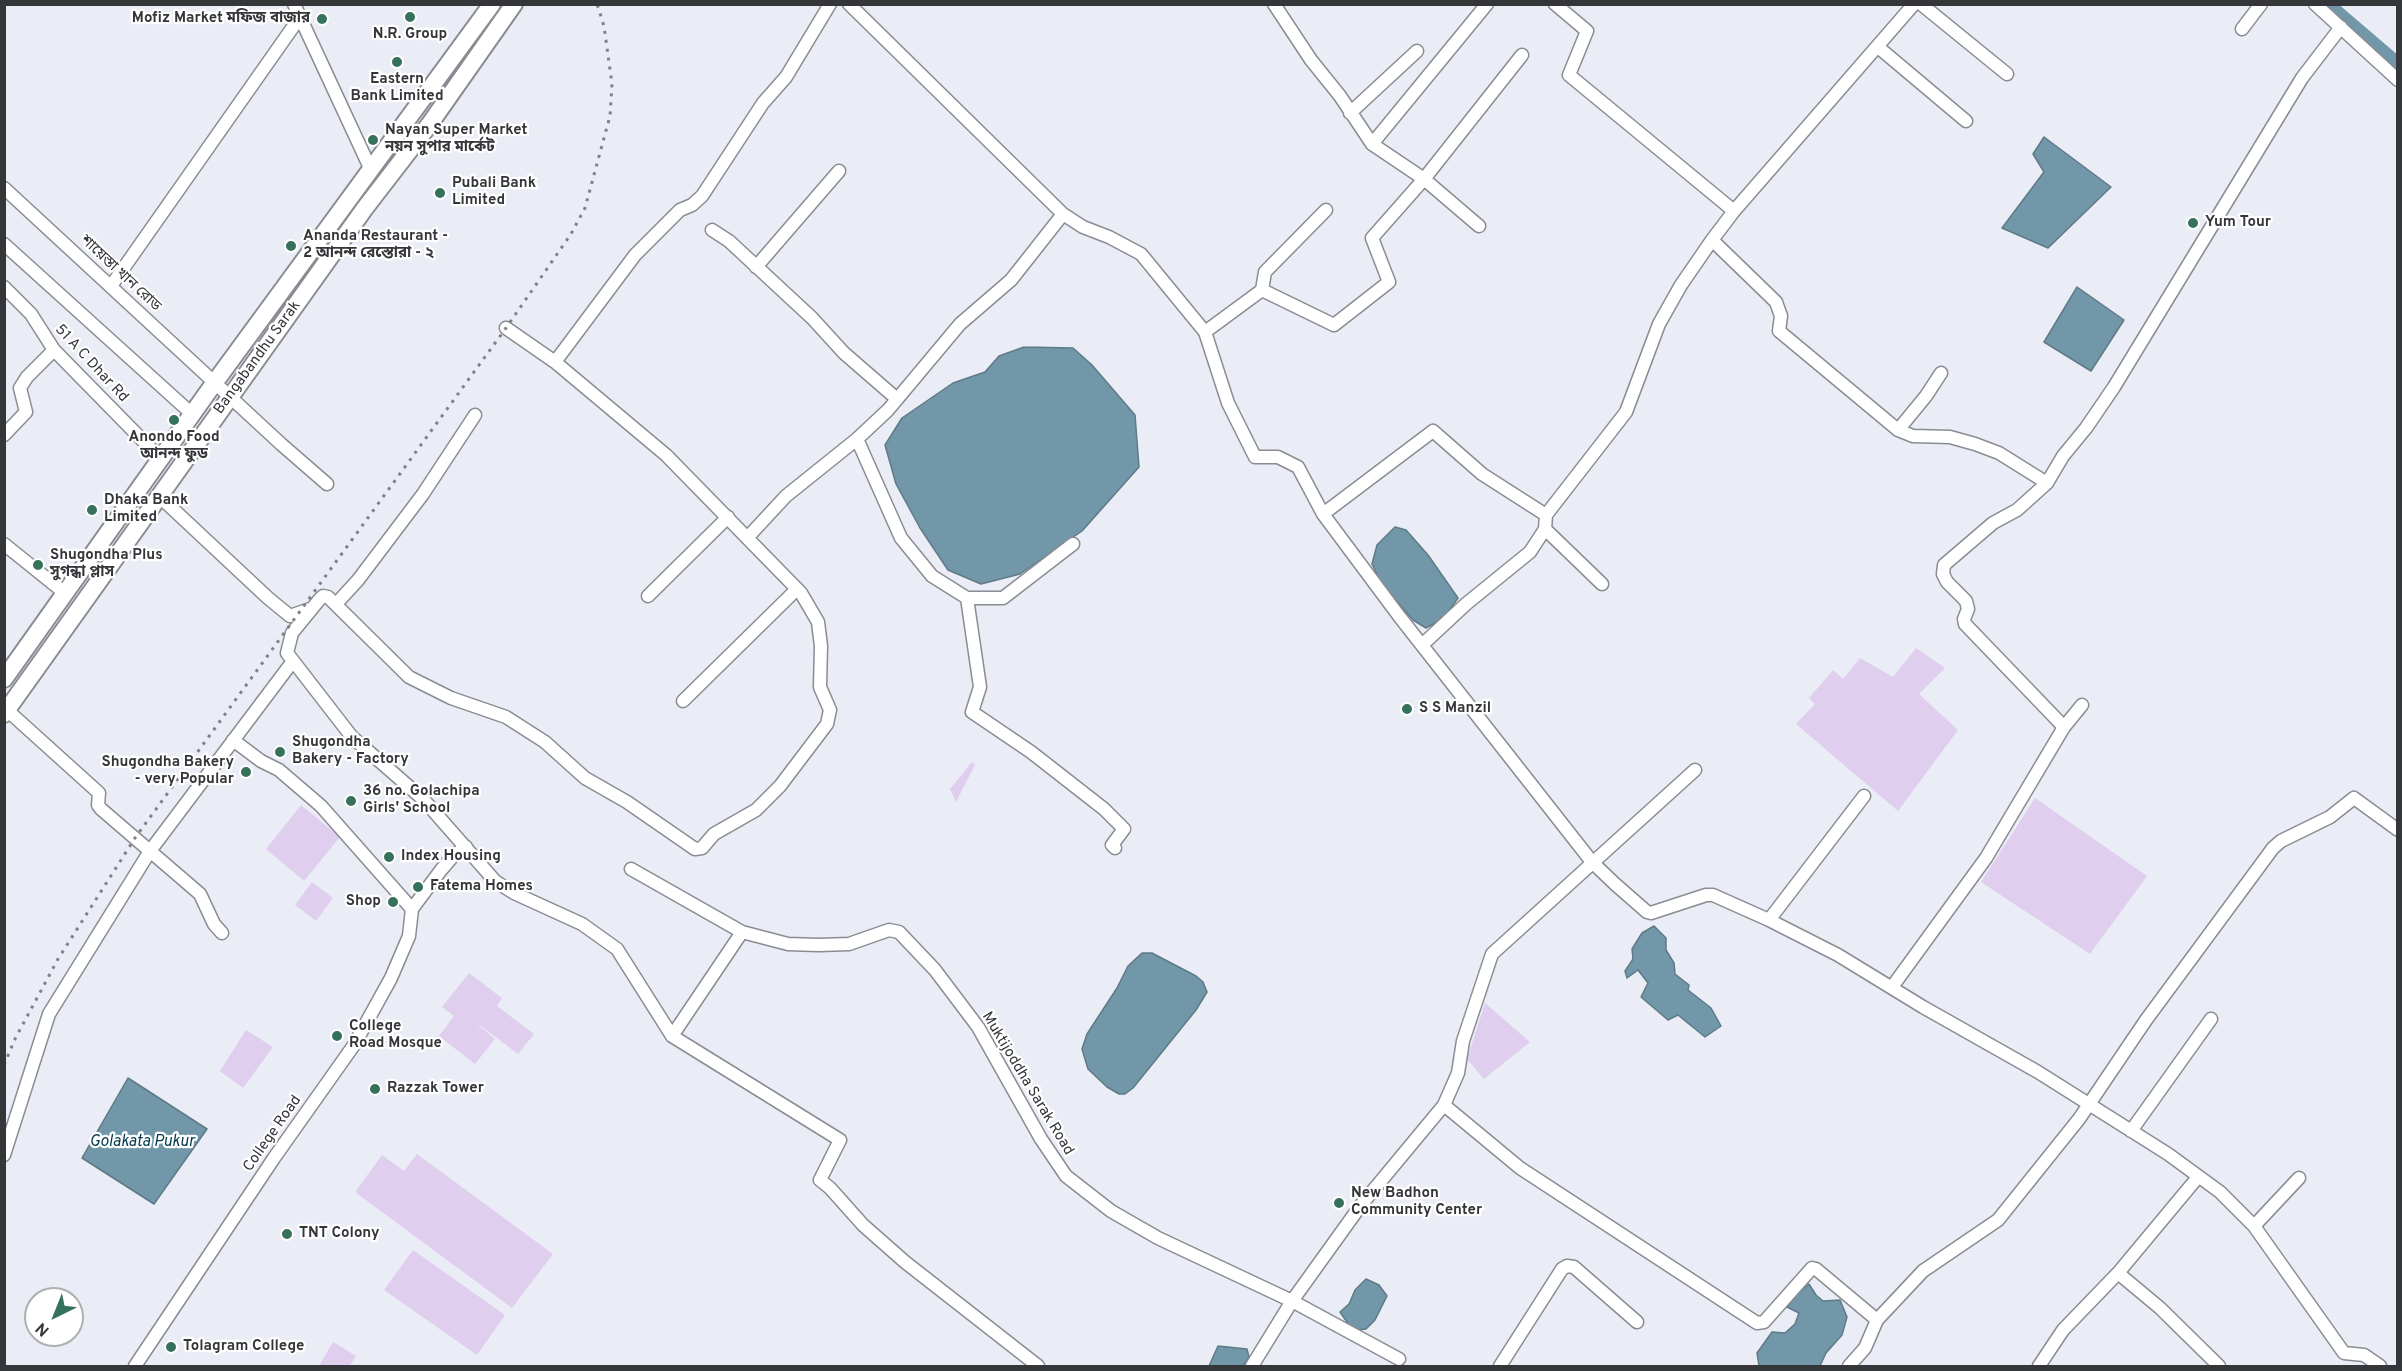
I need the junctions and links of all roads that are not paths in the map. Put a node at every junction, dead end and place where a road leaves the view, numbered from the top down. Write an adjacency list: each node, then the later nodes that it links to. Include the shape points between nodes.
1 (294, 4): 13 (street)
2 (492, 4): 24 (main road, Bangabandhu Sarak)
3 (514, 4): 45 (main road, Bangabandhu Sarak)
4 (830, 4): 42 (street, via 786,77 763,103 702,196 692,206 680,210 635,255)
5 (849, 4): 30 (street)
6 (1274, 4): 21 (street)
7 (1487, 4): 23 (street)
8 (1555, 4): 29 (street, via 1587,31 1569,75)
9 (1914, 4): 16 (street)
10 (1921, 4): 19 (street)
11 (2261, 4): 15 (street)
12 (2315, 4): 14 (street)
13 (300, 17): 24 (street); 36 (street)
14 (2341, 27): 20 (street); 53 (street, via 2302,78 2114,387)
15 (2242, 29)
16 (1878, 47): 22 (street); 29 (street)
17 (1417, 51): 21 (street)
18 (1522, 55): 26 (street)
19 (2007, 74)
20 (2397, 80)
21 (1350, 113): 23 (street)
22 (1966, 121)
23 (1372, 144): 26 (street)
24 (371, 170): 44 (main road, Bangabandhu Sarak)
25 (839, 171): 35 (street)
26 (1424, 179): 31 (street); 38 (street, via 1372,238 1389,282 1334,325)
27 (4, 188): 36 (street, শায়েস্তা খান রোড)
28 (1326, 210): 38 (street, via 1265,272)
29 (1734, 211): 33 (street)
30 (1063, 214): 40 (street, via 1141,254); 46 (street, via 1011,280 960,324)
31 (1479, 225)
32 (712, 230): 35 (street, via 729,240)
33 (1712, 240): 49 (street, via 1776,302 1781,316 1779,332); 57 (street, via 1659,324 1626,412)
34 (4, 244): 47 (street)
35 (756, 267): 46 (street)
36 (111, 286): 44 (street, শায়েস্তা খান রোড)
37 (4, 287): 41 (street, 51 A C Dhar Rd, via 31,314)
38 (1262, 290): 40 (street)
39 (506, 328): 42 (street)
40 (1205, 332): 56 (street, via 1228,403 1255,457 1278,457 1298,467)
41 (54, 350): 50 (street, via 20,388 26,412); 52 (street, 51 A C Dhar Rd)
42 (555, 362): 58 (street, via 666,455)
43 (1941, 373): 49 (street)
44 (215, 382): 45 (street, শায়েস্তা খান রোড); 47 (main road, Bangabandhu Sarak)
45 (230, 397): 54 (street, শায়েস্তা খান রোড); 55 (main road, Bangabandhu Sarak)
46 (897, 399): 51 (street)
47 (192, 414): 52 (main road, Bangabandhu Sarak)
48 (475, 415): 68 (street, via 423,494)
49 (1898, 430): 53 (street, via 1913,436 1950,437 1975,444 1999,453)
50 (4, 435)
51 (857, 439): 60 (street, via 786,496); 67 (street, via 901,538 932,576)
52 (160, 458): 65 (main road, Bangabandhu Sarak)
53 (2047, 483): 76 (street, via 1944,565 1943,574 1966,601 1965,624)
54 (327, 484)
55 (159, 496): 69 (street, via 290,616); 75 (main road, Bangabandhu Sarak)
56 (1323, 514): 57 (street, via 1433,431 1482,474); 70 (street)
57 (1546, 515): 59 (street)
58 (728, 517): 60 (street); 66 (street)
59 (1545, 529): 63 (street); 70 (street, via 1530,552)
60 (748, 537): 64 (street)
61 (4, 544): 65 (street)
62 (1073, 544): 67 (street, via 1004,598)
63 (1602, 584)
64 (797, 589): 68 (street, via 818,622 820,687 830,710 826,724 780,786 756,810 695,849 585,778 545,742 506,717 450,698 409,677); 73 (street)
65 (66, 594): 72 (main road, Bangabandhu Sarak)
66 (648, 596)
67 (967, 598): 82 (street, via 980,687 972,712 1032,752 1104,809 1124,829 1112,845)
68 (336, 604): 69 (street, via 323,596)
69 (311, 609): 71 (street, via 292,633 287,653)
70 (1422, 645): 84 (street)
71 (293, 661): 77 (street); 81 (street, via 352,737 423,799)
72 (4, 679)
73 (683, 701)
74 (2082, 705): 76 (street)
75 (6, 712): 83 (street, via 99,793 101,809)
76 (2064, 727): 90 (street, via 1986,858)
77 (233, 740): 83 (street); 86 (street, via 279,770 321,807)
78 (1695, 770): 84 (street)
79 (1864, 796): 87 (street)
80 (2397, 830): 94 (street, via 2354,798 2330,817 2273,848 2146,1020)
81 (466, 847): 86 (street, via 453,856); 92 (street, via 495,881 582,924 617,949)
82 (1115, 848)
83 (150, 851): 89 (street, via 200,894); 96 (street, via 49,1014)
84 (1592, 862): 87 (street, via 1647,912 1655,913 1710,895); 93 (street, via 1492,954 1463,1041 1458,1073)
85 (631, 869): 88 (street)
86 (412, 909): 105 (street, College Road, via 401,955 354,1045)
87 (1769, 920): 90 (street)
88 (742, 932): 92 (street); 101 (street, Muktijoddha Sarak Road, via 788,945 819,945 849,944 889,930 899,932 935,970 978,1027 1066,1176 1111,1211 1158,1238)
89 (222, 933)
90 (1892, 987): 94 (street)
91 (2211, 1019): 95 (street)
92 (672, 1036): 106 (street, via 840,1140 820,1180 905,1262)
93 (1444, 1105): 101 (street, via 1360,1205); 102 (street, via 1520,1168 1757,1323 1764,1322 1812,1268)
94 (2089, 1105): 95 (street); 102 (street, via 1998,1220 1923,1270)
95 (2131, 1131): 97 (street)
96 (4, 1155)
97 (2198, 1177): 99 (street, via 2220,1192); 100 (street)
98 (2299, 1178): 99 (street)
99 (2254, 1226): 112 (street, via 2340,1348 2348,1355 2364,1355)
100 (2118, 1273): 110 (street, via 2063,1330); 111 (street)
101 (1292, 1301): 104 (street); 107 (street)
102 (1877, 1320): 109 (street, via 1865,1348)
103 (1637, 1322): 108 (street, via 1574,1267 1568,1266 1562,1269)
104 (1399, 1359)
105 (135, 1366)
106 (1038, 1366)
107 (1252, 1366)
108 (1500, 1366)
109 (1849, 1366)
110 (2039, 1366)
111 (2219, 1366)
112 (2380, 1366)

